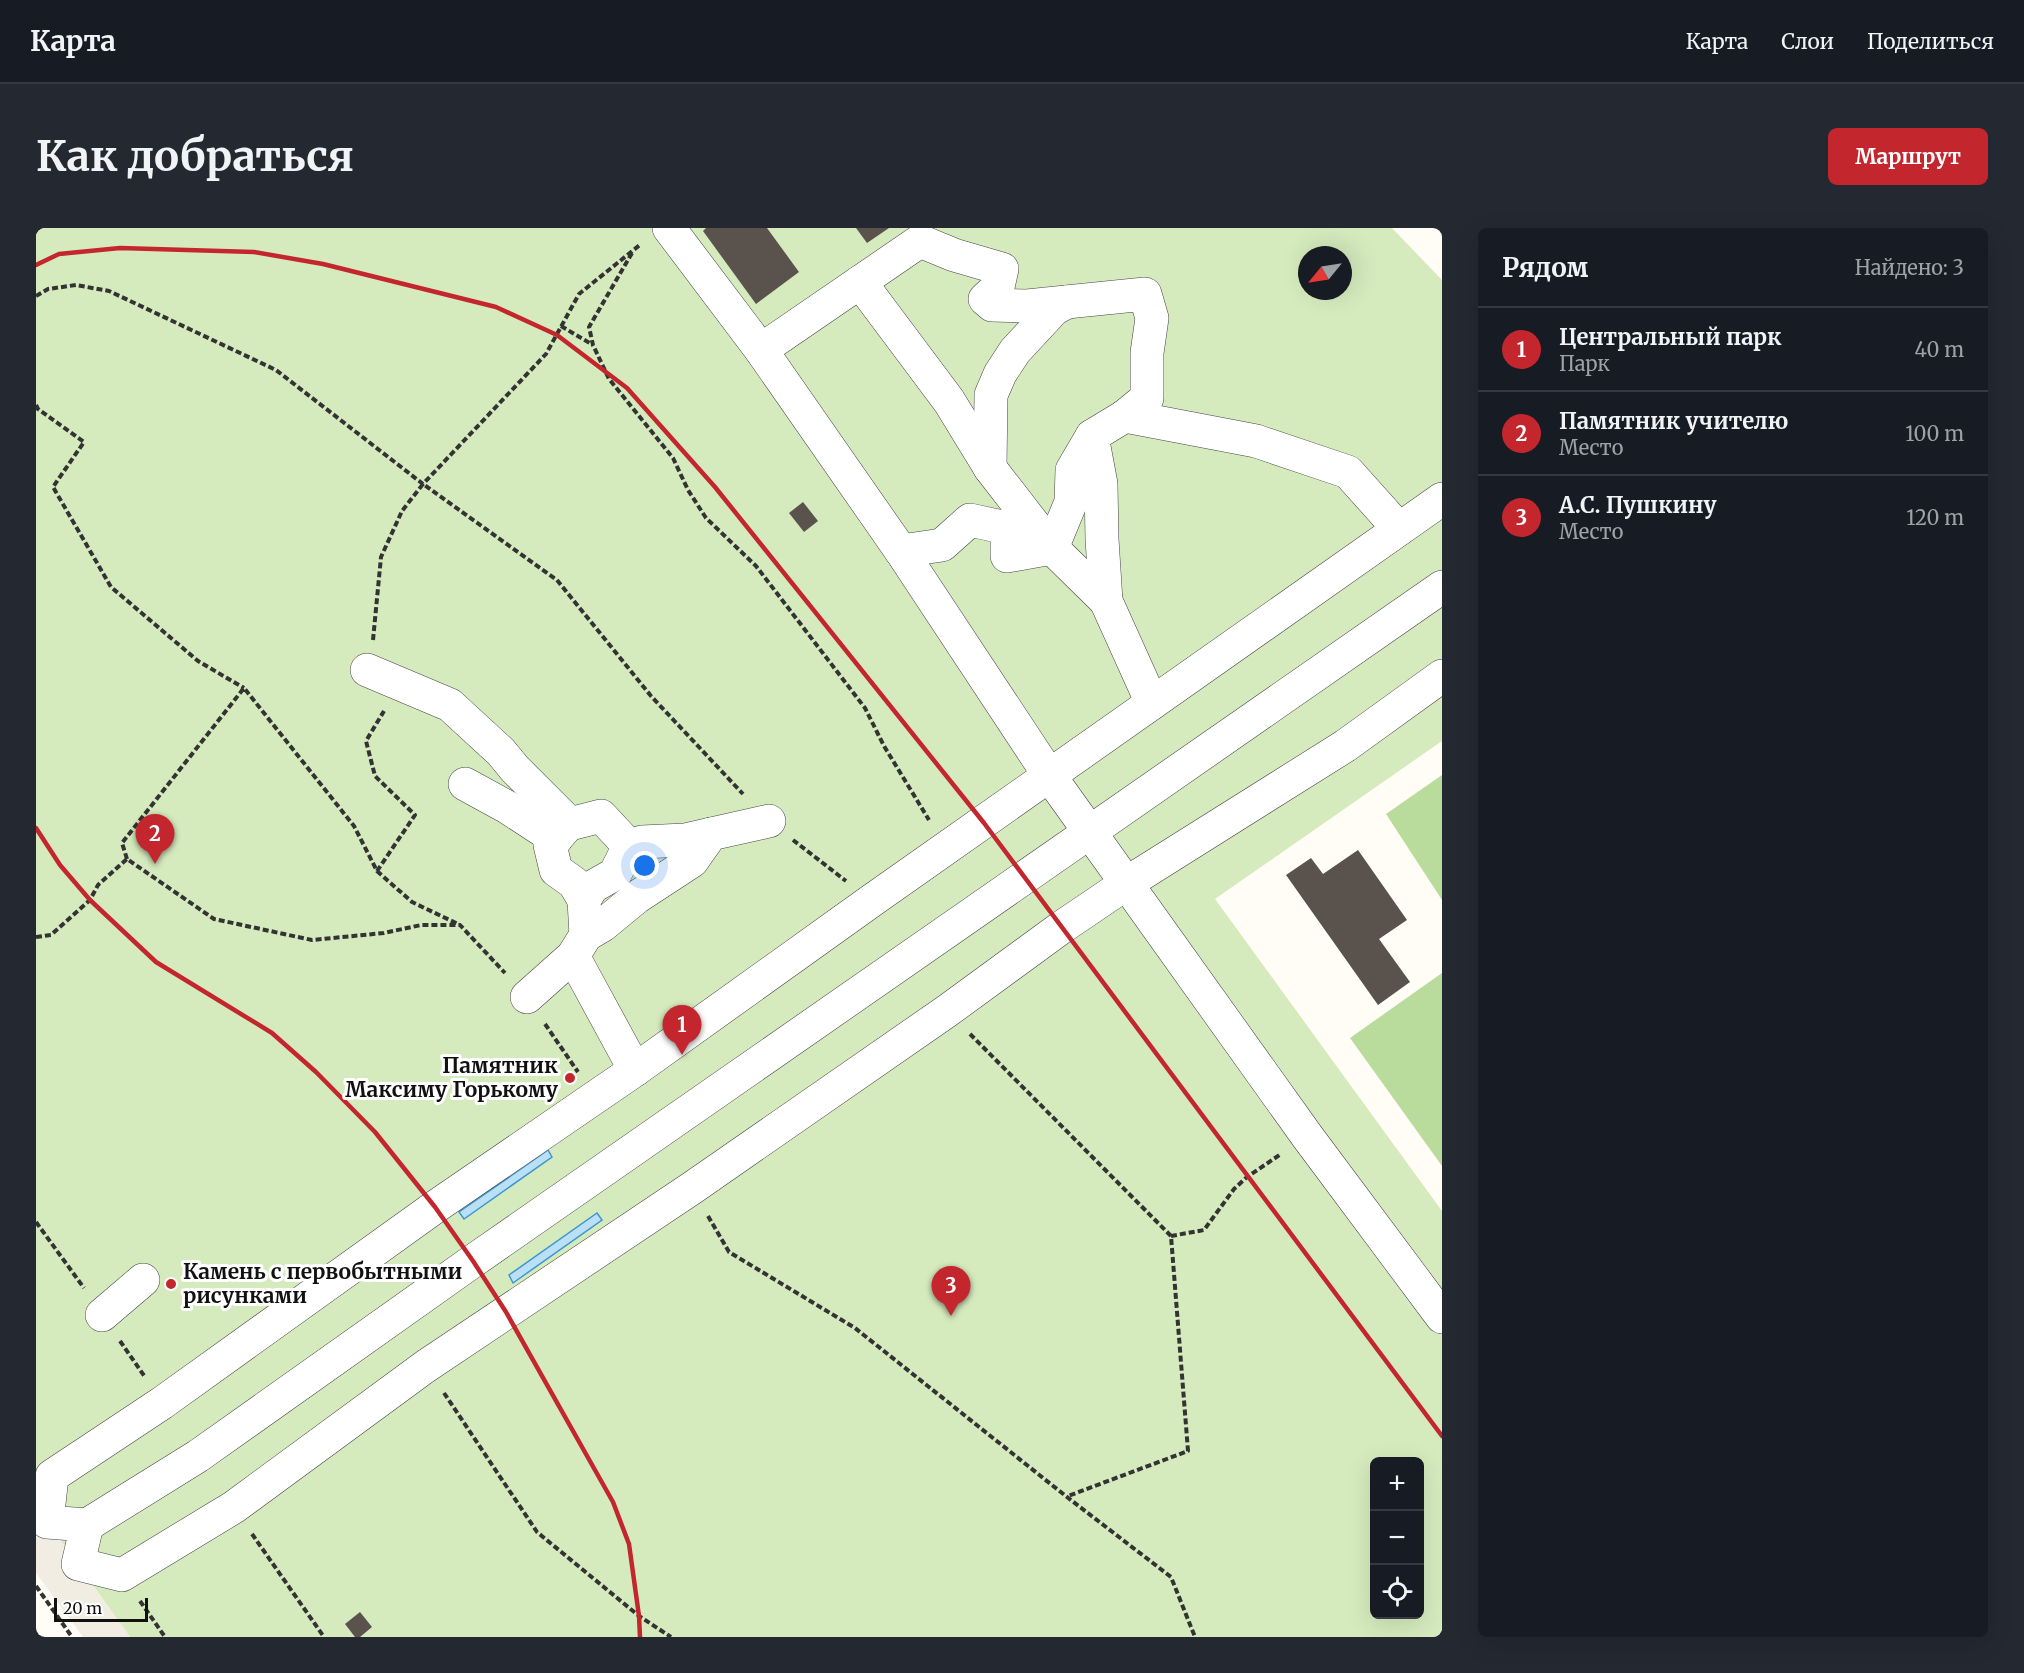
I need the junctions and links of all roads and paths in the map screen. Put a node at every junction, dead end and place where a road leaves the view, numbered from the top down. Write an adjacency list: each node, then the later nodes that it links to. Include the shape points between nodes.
1 (656, 235): 2 (path); 8 (street)
2 (633, 250): 6 (path, via 579,294); 7 (path, via 590,327)
3 (860, 282): 5 (street, via 920,241 1002,269 998,287 984,299 992,305); 8 (street); 12 (street, via 949,401)
4 (36, 296): 13 (path, via 48,289 76,285 109,291 276,370)
5 (1067, 302): 10 (street, via 1145,294 1152,318 1147,398); 12 (street, via 1054,309 1015,351 1000,374 991,394)
6 (561, 326): 7 (path); 13 (path, via 546,354)
7 (593, 345): 31 (path, via 609,379 673,458 706,518 756,566 865,708 884,746)
8 (761, 351): 17 (street)
9 (36, 405): 22 (path, via 84,442 53,487 111,587 198,661)
10 (1125, 416): 11 (street); 15 (street, via 1256,441 1348,472)
11 (1092, 436): 16 (street, via 1072,470 1071,502); 19 (street, via 1101,484)
12 (990, 468): 16 (street)
13 (423, 484): 26 (path, via 557,580 651,696)
14 (1442, 499): 15 (street)
15 (1399, 529): 23 (street)
16 (1052, 548): 17 (street, via 1007,556 1007,528 970,520 942,545); 19 (street)
17 (901, 551): 25 (street)
18 (1442, 587): 28 (street)
19 (1106, 601): 23 (street)
20 (367, 670): 24 (street, via 450,705)
21 (1442, 676): 33 (street, via 1345,746)
22 (244, 688): 32 (path, via 122,843); 36 (path, via 354,826 377,872 412,902)
23 (1152, 703): 25 (street)
24 (509, 762): 27 (street); 27 (street, via 497,781 477,791)
25 (1049, 775): 28 (street); 31 (street)
26 (769, 821): 29 (street); 35 (path)
27 (563, 831): 30 (street, via 601,816); 34 (street, via 550,845 556,870 574,883)
28 (1091, 831): 33 (street); 51 (street, via 198,1456)
29 (711, 834): 30 (street); 38 (street, via 692,861 637,897)
30 (629, 846): 34 (street, via 615,874 592,887)
31 (949, 846): 35 (street)
32 (127, 859): 36 (path, via 214,919 312,940 421,925); 37 (path, via 51,935)
33 (1127, 883): 40 (street); 43 (street)
34 (584, 900): 38 (street)
35 (871, 901): 41 (street)
36 (460, 925): 39 (path)
37 (36, 937)
38 (580, 945): 39 (street); 41 (street)
39 (527, 997): 42 (path)
40 (947, 1011): 44 (street); 45 (path)
41 (635, 1070): 42 (street)
42 (594, 1097): 51 (street, via 162,1403 52,1476 47,1522)
43 (1307, 1136): 45 (path, via 1246,1177 1204,1230); 48 (street)
44 (692, 1188): 49 (street); 50 (path, via 729,1252 855,1329)
45 (1171, 1236): 50 (path, via 1188,1451)
46 (143, 1280): 47 (street)
47 (102, 1315)
48 (1442, 1317)
49 (426, 1366): 51 (street, via 234,1507 122,1575 78,1564); 54 (path, via 537,1532 639,1616)
50 (1067, 1497): 55 (path, via 1171,1576)
51 (87, 1525)
52 (36, 1586): 53 (path)
53 (72, 1637)
54 (671, 1637)
55 (1195, 1637)

